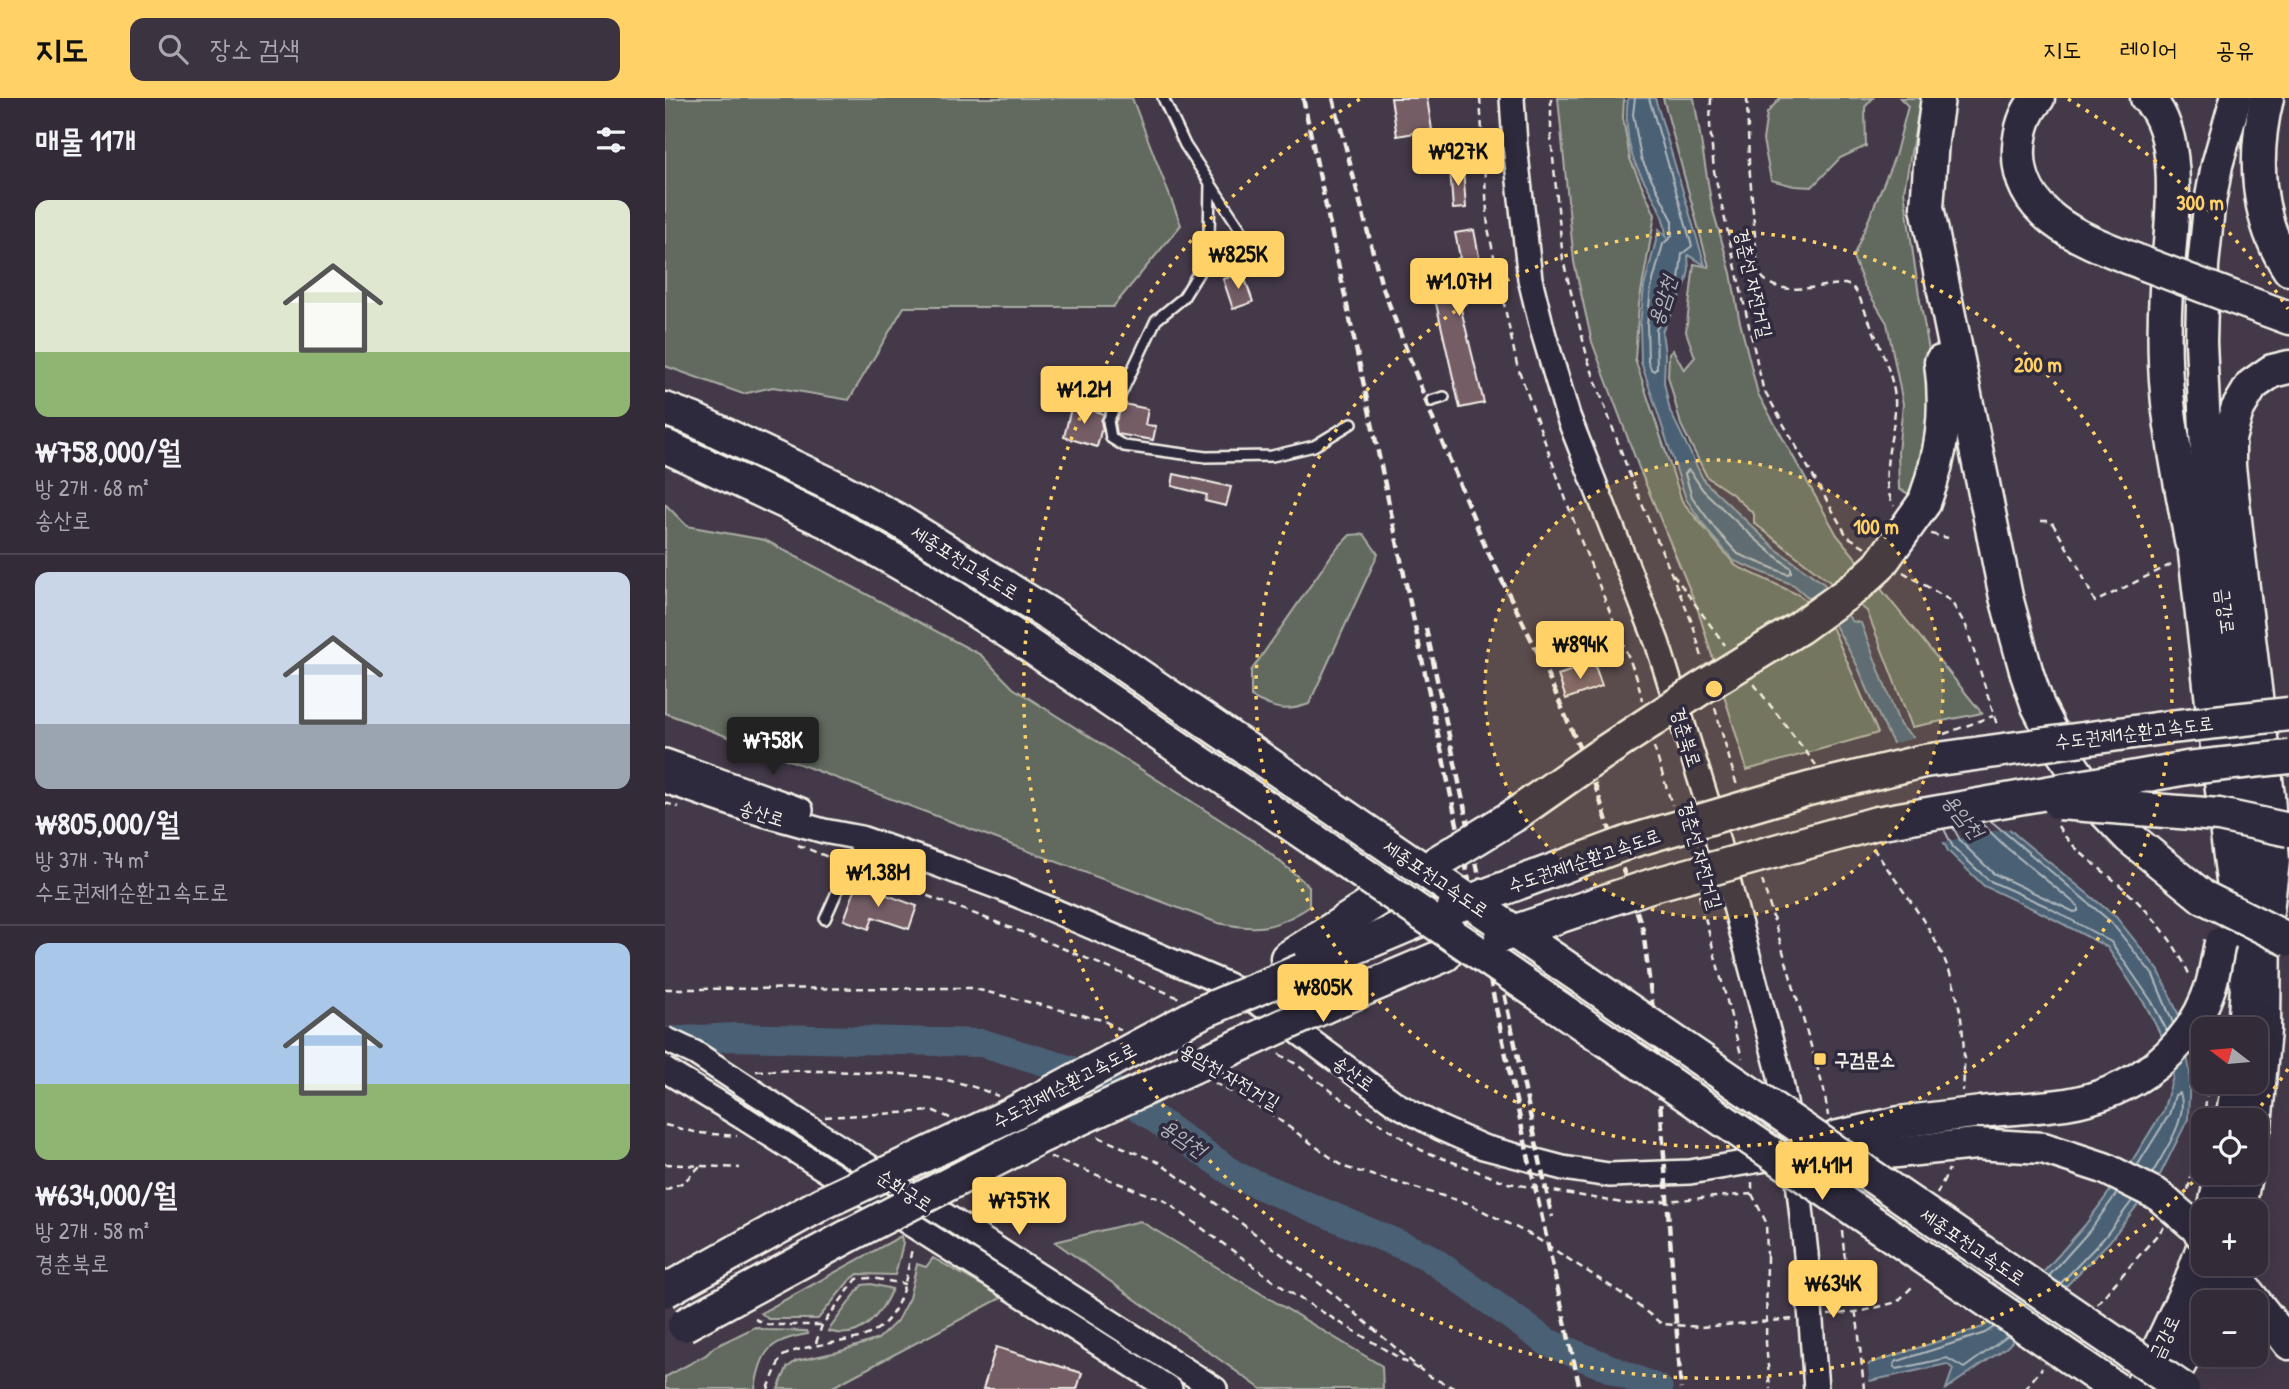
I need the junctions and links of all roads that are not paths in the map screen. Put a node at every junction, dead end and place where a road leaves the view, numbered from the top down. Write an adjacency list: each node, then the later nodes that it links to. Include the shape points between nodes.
1 (1163, 98): 11 (lane)
2 (1512, 98): 42 (street, 경춘북로, via 1530,279 1543,332 1568,416 1657,642 1703,788 1779,1072)
3 (1938, 98): 10 (highway)
4 (1945, 98): 10 (highway)
5 (2038, 98): 15 (highway, bridge, via 2019,137 2020,169 2030,196 2044,213 2088,241)
6 (2147, 98): 22 (highway, via 2167,135 2173,173 2166,293 2167,392)
7 (2216, 98): 22 (highway, 금강로, via 2197,169 2178,325)
8 (2236, 98): 35 (highway, 금강로, via 2209,208 2203,265 2202,397)
9 (2267, 98): 14 (highway, via 2258,167 2262,204 2271,235)
10 (1932, 141): 12 (highway)
11 (1210, 183): 13 (lane); 20 (lane, via 1209,240 1199,272 1183,298 1156,320 1108,421 1111,438 1124,446 1206,457 1272,456 1314,446)
12 (1927, 207): 36 (highway, bridge, via 2003,584 2038,706 2060,749 2102,809 2129,837 2203,897); 37 (highway, bridge, via 1944,385 1944,432 1937,468 1914,515 1879,566 1799,628 1436,863)
13 (1258, 256)
14 (2289, 269)
15 (2289, 318)
16 (2289, 367): 35 (highway, via 2272,371 2252,385 2237,410 2229,439 2268,796 2273,861)
17 (1444, 397): 18 (lane)
18 (1431, 401)
19 (665, 409): 57 (highway, 세종포천고속도로, bridge, via 894,518 1052,616)
20 (1352, 423)
21 (665, 446): 54 (highway, 세종포천고속도로, bridge, via 828,522 1035,649)
22 (2192, 547): 32 (highway, 금강로)
23 (2289, 714): 37 (highway, 수도권제1순환고속도로, bridge, via 1924,761 1808,789 1632,841)
24 (665, 747): 30 (street)
25 (2289, 757): 29 (highway, 수도권제1순환고속도로, bridge, via 2187,768)
26 (665, 761): 30 (street, 송산로)
27 (665, 781): 30 (street, 송산로)
28 (665, 788): 30 (street)
29 (2005, 800): 31 (highway, bridge, via 2195,812); 47 (highway, 수도권제1순환고속도로, bridge, via 1817,838 1653,885 1445,955 1038,1138)
30 (753, 802): 33 (street, 송산로, via 824,831)
31 (2289, 830)
32 (2226, 834): 38 (highway, 금강로, via 2246,987); 42 (highway, bridge, via 2220,943 2211,986 2182,1041 2165,1060 2107,1093 2067,1103 1899,1122 1838,1136)
33 (860, 838): 34 (lane); 42 (street, 송산로, via 1003,889 1228,985 1396,1104 1483,1147 1609,1175 1690,1172)
34 (825, 919)
35 (2266, 919): 41 (highway, 금강로, via 2265,1030)
36 (2289, 940)
37 (1294, 964): 46 (highway, 수도권제1순환고속도로, bridge, via 1008,1116 823,1203)
38 (2244, 1017)
39 (665, 1039): 52 (street, 순화궁로, bridge, via 811,1120)
40 (665, 1070): 51 (street, 순화궁로, bridge, via 742,1127)
41 (2258, 1108)
42 (1795, 1154): 43 (highway, bridge, via 1867,1155 1976,1144 2043,1148 2104,1168 2158,1195); 53 (street, 경춘북로, bridge)
43 (2191, 1226)
44 (2192, 1276): 55 (highway, 금강로)
45 (2235, 1276): 48 (highway)
46 (665, 1291)
47 (674, 1330)
48 (2289, 1344)
49 (2191, 1345): 56 (highway, 금강로)
50 (2191, 1358): 57 (highway)
51 (1170, 1389)
52 (1215, 1389)
53 (1816, 1389)
54 (2116, 1389)
55 (2140, 1389)
56 (2167, 1389)
57 (2181, 1389)

